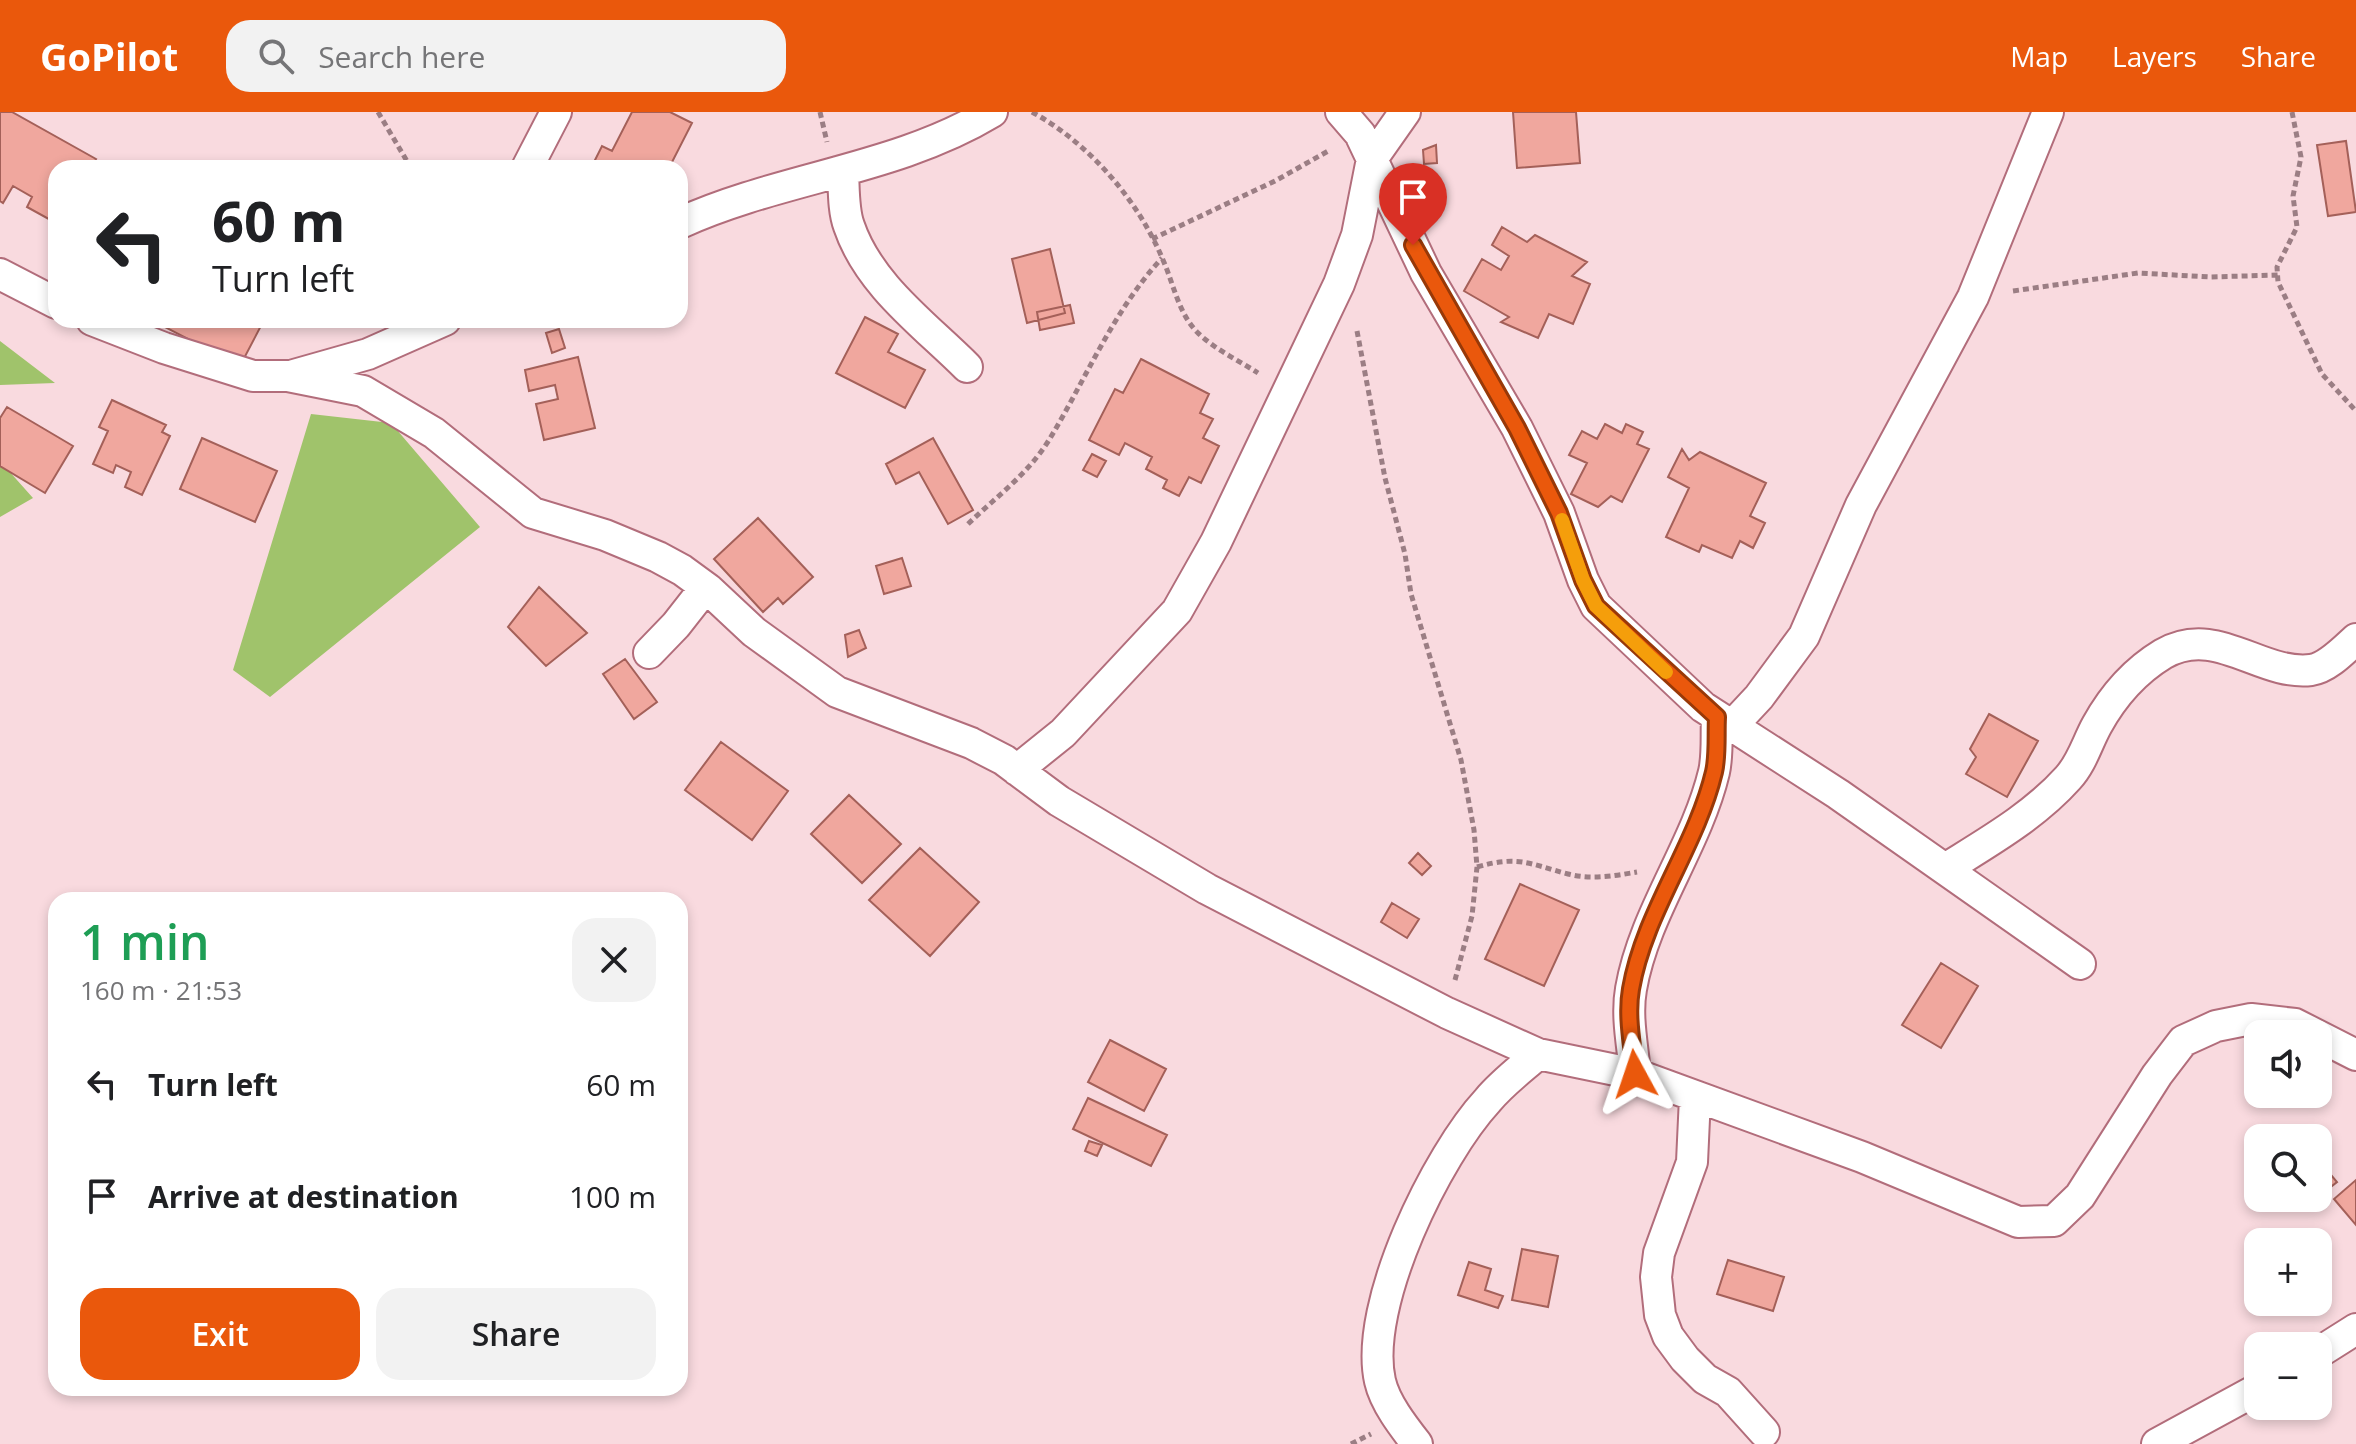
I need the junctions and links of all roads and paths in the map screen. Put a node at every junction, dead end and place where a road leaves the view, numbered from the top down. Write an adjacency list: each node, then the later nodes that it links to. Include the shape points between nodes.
1 (378, 112): 9 (path)
2 (556, 112): 10 (street)
3 (992, 112): 11 (street, via 912,150)
4 (1032, 112): 13 (path, via 1105,169)
5 (1405, 112): 8 (street)
6 (2048, 112): 17 (street)
7 (2292, 112): 16 (path, via 2301,157 2293,196 2297,227)
8 (1358, 135): 13 (path); 24 (street, via 1348,263); 30 (street, via 1426,273 1523,439 1596,606)
9 (406, 160)
10 (531, 160)
11 (843, 171): 12 (street, via 778,186); 22 (street, via 848,225 872,270)
12 (688, 219)
13 (1152, 239): 14 (path)
14 (1162, 258): 24 (path, via 1182,312 1197,332); 26 (path, via 1124,305 1048,442)
15 (0, 274): 18 (street)
16 (2278, 275): 17 (path, via 2138,273); 25 (path, via 2322,374)
17 (1973, 297): 30 (street, via 1861,505 1804,636 1768,687)
18 (48, 299)
19 (1356, 322): 32 (path, via 1411,594 1461,760)
20 (113, 328): 23 (street, via 253,376)
21 (427, 328): 23 (street, via 368,354)
22 (967, 367)
23 (288, 376): 27 (street, via 363,391 434,433 533,513 658,557)
24 (1288, 392): 31 (street, via 1177,611 1063,733)
25 (2356, 411)
26 (968, 524)
27 (705, 588): 29 (street); 31 (street, via 754,632 837,692 971,743)
28 (2356, 639): 33 (street, via 2311,670 2216,646 2188,644 2165,653 2114,698 2069,778 2006,831)
29 (649, 653)
30 (1724, 722): 33 (street); 34 (street, via 1700,817)
31 (1017, 770): 36 (street, via 1207,889)
32 (1477, 867): 34 (path, via 1524,861 1594,878); 36 (path, via 1472,916)
33 (1945, 869): 35 (street)
34 (1675, 872): 39 (street, via 1631,988)
35 (2080, 964)
36 (1447, 1013): 37 (street)
37 (1538, 1054): 39 (street); 45 (street, via 1488,1099 1453,1147 1416,1215 1389,1293 1377,1341 1381,1384)
38 (2356, 1055): 40 (street, via 2295,1024 2251,1019 2216,1026 2183,1041 2080,1196 2054,1221 2044,1223 2004,1218 1862,1157)
39 (1635, 1074): 40 (street)
40 (1695, 1097): 44 (street, via 1692,1162 1659,1253 1660,1315 1685,1359 1728,1392)
41 (2356, 1329): 42 (street)
42 (2332, 1344)
43 (2244, 1397): 46 (street)
44 (1764, 1432)
45 (1417, 1444)
46 (2157, 1444)

